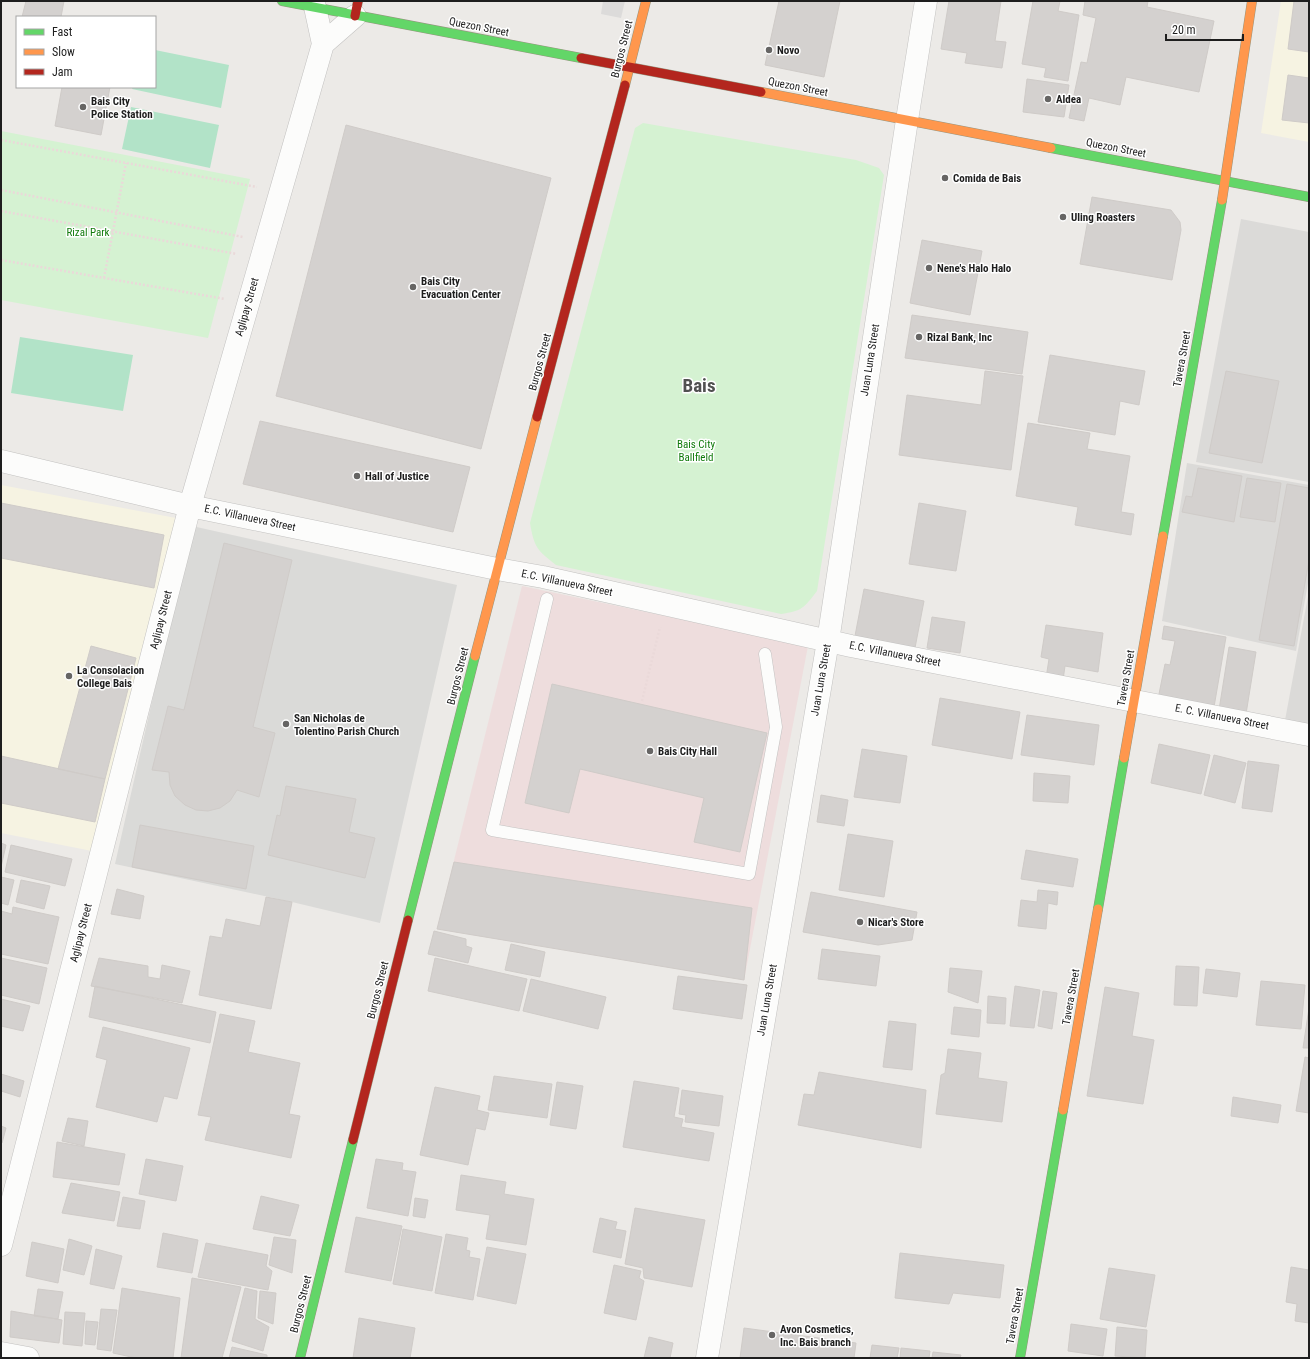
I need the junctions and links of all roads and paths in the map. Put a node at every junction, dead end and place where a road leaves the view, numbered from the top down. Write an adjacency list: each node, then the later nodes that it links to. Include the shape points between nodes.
1 (282, 1): 5 (main road, Quezon Street)
2 (646, 1): 8 (main road, Burgos Street)
3 (926, 1): 9 (street, Juan Luna Street)
4 (1252, 1): 12 (main road, Tavera Street)
5 (316, 4): 6 (main road, Quezon Street); 7 (street, Aglipay Street)
6 (356, 8): 7 (street); 8 (main road, Quezon Street)
7 (323, 44): 14 (street, Aglipay Street)
8 (630, 68): 9 (main road, Quezon Street); 25 (main road, Burgos Street)
9 (907, 120): 12 (main road, Quezon Street); 28 (street, Juan Luna Street)
10 (1, 140): 11 (path)
11 (126, 163): 14 (path); 17 (path)
12 (1225, 181): 15 (main road, Quezon Street); 30 (main road, Tavera Street)
13 (1, 190): 17 (path)
14 (281, 191): 19 (street, Aglipay Street)
15 (1309, 197)
16 (1, 211): 18 (path)
17 (117, 212): 18 (path); 19 (path)
18 (113, 231): 19 (path); 21 (path)
19 (264, 250): 22 (street, Aglipay Street)
20 (1, 260): 21 (path)
21 (104, 278): 22 (path)
22 (249, 303): 24 (street, Aglipay Street)
23 (1, 461): 24 (street, E.C. Villanueva Street)
24 (190, 506): 25 (street, E.C. Villanueva Street); 33 (street, Aglipay Street)
25 (497, 569): 27 (street, E.C. Villanueva Street); 36 (main road, Burgos Street)
26 (547, 599): 29 (lane, via 492,830 749,874 776,727)
27 (665, 605): 28 (street, E.C. Villanueva Street); 31 (path)
28 (828, 641): 30 (street, E.C. Villanueva Street); 37 (street, Juan Luna Street)
29 (765, 654)
30 (1134, 700): 32 (street, E. C. Villanueva Street); 38 (main road, Tavera Street)
31 (642, 701)
32 (1309, 735)
33 (1, 1245)
34 (1, 1353): 35 (street)
35 (28, 1358)
36 (300, 1358)
37 (707, 1358)
38 (1020, 1358)

